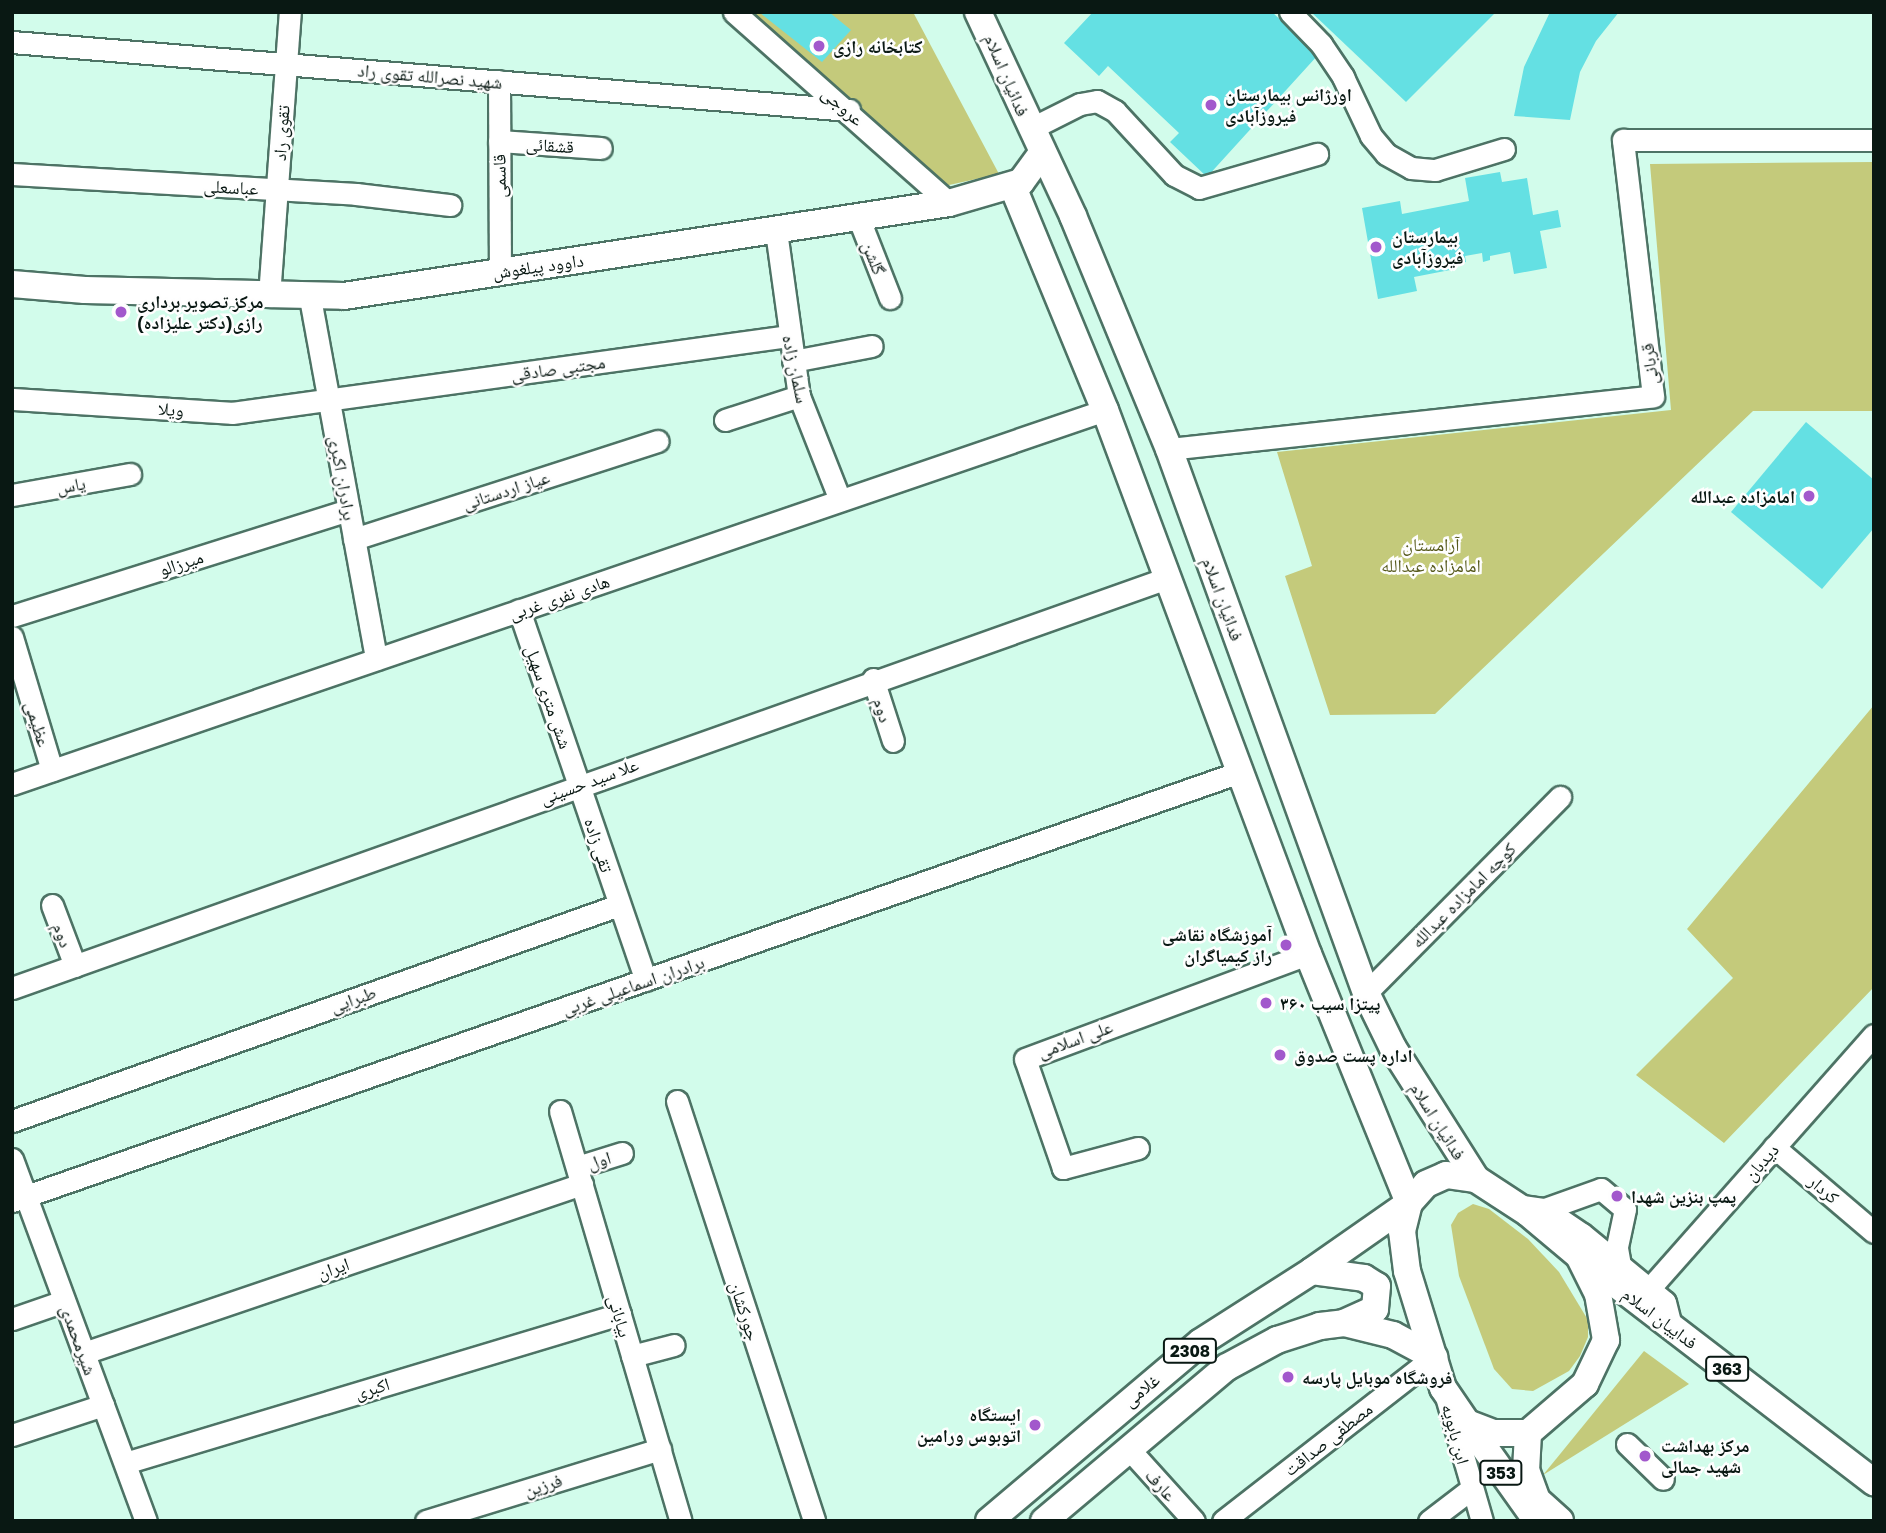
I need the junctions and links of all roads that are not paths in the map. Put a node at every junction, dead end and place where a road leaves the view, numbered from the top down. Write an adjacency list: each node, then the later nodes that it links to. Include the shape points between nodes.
1 (290, 12): 6 (street, تقوی راد)
2 (734, 12): 8 (street, عروجی)
3 (978, 12): 9 (main road, فدائیان اسلام)
4 (1290, 12): 13 (street, via 1321,44 1343,77 1371,136 1386,153 1411,168 1436,170)
5 (12, 42): 6 (street, شهید نصرالله تقوی راد)
6 (286, 64): 7 (street, شهید نصرالله تقوی راد); 18 (street, تقوی راد)
7 (499, 81): 8 (street, شهید نصرالله تقوی راد); 11 (street, قاسمی)
8 (849, 110): 19 (street, عروجی)
9 (1030, 129): 14 (main road, فدائیان اسلام); 15 (street, via 1080,104 1097,102 1115,111 1174,175 1199,188)
10 (1874, 140): 39 (street, قربانی, via 1623,140 1653,396)
11 (499, 141): 12 (street, قشقائی); 25 (street, قاسمی)
12 (601, 148)
13 (1504, 149)
14 (1042, 153): 17 (main road, via 1029,176); 21 (main road, فدائیان اسلام)
15 (1317, 154)
16 (12, 174): 18 (street, عباسعلی)
17 (1013, 187): 19 (main road, داوود پیلغوش); 24 (main road)
18 (277, 190): 20 (street, عباسعلی); 27 (street, تقوی راد)
19 (949, 203): 22 (main road, داوود پیلغوش)
20 (450, 205)
21 (1073, 216): 24 (main road, via 1047,214); 39 (main road, فدائیان اسلام)
22 (859, 219): 23 (main road, داوود پیلغوش); 29 (street, گلشن)
23 (776, 231): 25 (main road, داوود پیلغوش); 30 (street, سلمان زاده)
24 (1034, 237): 36 (main road)
25 (500, 271): 28 (main road, داوود پیلغوش)
26 (12, 284): 27 (main road, داوود پیلغوش)
27 (269, 296): 28 (main road, داوود پیلغوش)
28 (310, 298): 35 (street, برادران اکبری)
29 (890, 298)
30 (788, 336): 32 (street, سلمان زاده); 35 (street, مجتبی صادقی)
31 (872, 346): 32 (street)
32 (793, 360): 33 (street, سلمان زاده)
33 (799, 396): 37 (street); 42 (street, سلمان زاده)
34 (12, 399): 35 (street, ویلا, via 232,413)
35 (329, 400): 43 (street, برادران اکبری)
36 (1105, 410): 42 (street, هادی نفری غربی); 45 (main road)
37 (724, 420)
38 (658, 442): 44 (street, عیاز اردستانی)
39 (1169, 449): 63 (main road, فدائیان اسلام)
40 (130, 474): 41 (street, یاس)
41 (12, 495)
42 (840, 500): 46 (street, هادی نفری غربی)
43 (349, 510): 44 (street, برادران اکبری); 47 (street, میرزالو)
44 (354, 538): 49 (street, برادران اکبری)
45 (1167, 578): 50 (street, علا سید حسینی); 53 (main road)
46 (519, 610): 49 (street, هادی نفری غربی); 55 (street, شش متری سهیل)
47 (12, 616)
48 (12, 638): 52 (street, عظیمی)
49 (376, 659): 52 (street, هادی نفری غربی)
50 (873, 679): 51 (street, دوم); 55 (street, علا سید حسینی)
51 (892, 741)
52 (52, 770): 54 (street, هادی نفری غربی)
53 (1240, 772): 59 (main road); 61 (street, برادران اسماعیلی غربی)
54 (12, 784)
55 (579, 784): 58 (street, تقی زاده); 60 (street, علا سید حسینی)
56 (1560, 797): 63 (street, کوچه امامزاده عبدالله)
57 (52, 905): 60 (street, دوم)
58 (619, 905): 61 (street); 67 (street, طبرایی)
59 (1308, 954): 69 (street, علی اسلامی, via 1025,1059 1063,1168); 75 (main road)
60 (75, 966): 62 (street, علا سید حسینی)
61 (646, 980): 74 (street, برادران اسماعیلی غربی)
62 (12, 988)
63 (1366, 993): 73 (main road, فدائیان اسلام, via 1393,1048)
64 (1872, 1041): 68 (street, دیدبان)
65 (677, 1101): 107 (street, جورکشان)
66 (560, 1111): 72 (street, بیابانی)
67 (12, 1121)
68 (1774, 1147): 78 (street, کردار); 82 (street, دیدبان)
69 (1138, 1148)
70 (622, 1153): 72 (street, اول)
71 (12, 1159): 74 (street, شیرمحمدی)
72 (579, 1176): 84 (street, بیابانی); 89 (street, ایران)
73 (1476, 1180): 75 (main road, via 1446,1175 1426,1184); 76 (main road)
74 (19, 1199): 83 (street, شیرمحمدی)
75 (1409, 1203): 81 (main road, غلامی / 2308); 91 (main road, via 1402,1231 1407,1271)
76 (1512, 1204): 77 (street); 79 (main road)
77 (1545, 1209): 80 (street); 80 (street, via 1601,1189 1625,1209 1617,1248)
78 (1874, 1231)
79 (1579, 1256): 87 (main road, فداییان اسلام / 363); 95 (main road, via 1598,1293 1606,1340 1586,1384)
80 (1620, 1265): 82 (street)
81 (1312, 1271): 86 (main road, via 1364,1278 1377,1286 1375,1309); 108 (main road, غلامی / 2308, via 1191,1350)
82 (1649, 1289): 87 (street, via 1665,1302)
83 (64, 1301): 85 (street); 89 (street, شیرمحمدی)
84 (620, 1314): 90 (street, بیابانی); 100 (street, اکبری)
85 (12, 1319)
86 (1344, 1323): 91 (main road, غلامی / 2308, via 1393,1335); 98 (main road, غلامی / 2308, via 1277,1340 1227,1367)
87 (1671, 1326): 102 (main road, فداییان اسلام / 363)
88 (674, 1345): 90 (street)
89 (84, 1353): 93 (street, شیرمحمدی)
90 (632, 1356): 99 (street, بیابانی)
91 (1434, 1357): 92 (main road); 111 (street, مصطفی صداقت)
92 (1443, 1388): 94 (main road); 103 (street, ابن بابویه)
93 (103, 1405): 96 (street); 100 (street, شیرمحمدی)
94 (1467, 1423): 95 (main road, via 1493,1433); 114 (main road, 353)
95 (1528, 1433): 115 (main road, 353, via 1526,1470 1537,1500)
96 (12, 1435)
97 (1627, 1444): 101 (street)
98 (1128, 1448): 109 (main road, غلامی / 2308); 110 (street, عارف)
99 (660, 1449): 105 (street, فرزین); 106 (street, بیابانی)
100 (125, 1463): 104 (street, شیرمحمدی)
101 (1663, 1479)
102 (1874, 1482)
103 (1471, 1489): 112 (street); 113 (street, ابن بابویه)
104 (146, 1521)
105 (426, 1521)
106 (681, 1521)
107 (814, 1521)
108 (989, 1521)
109 (1044, 1521)
110 (1194, 1521)
111 (1223, 1521)
112 (1429, 1521)
113 (1482, 1521)
114 (1537, 1521)
115 (1560, 1521)

